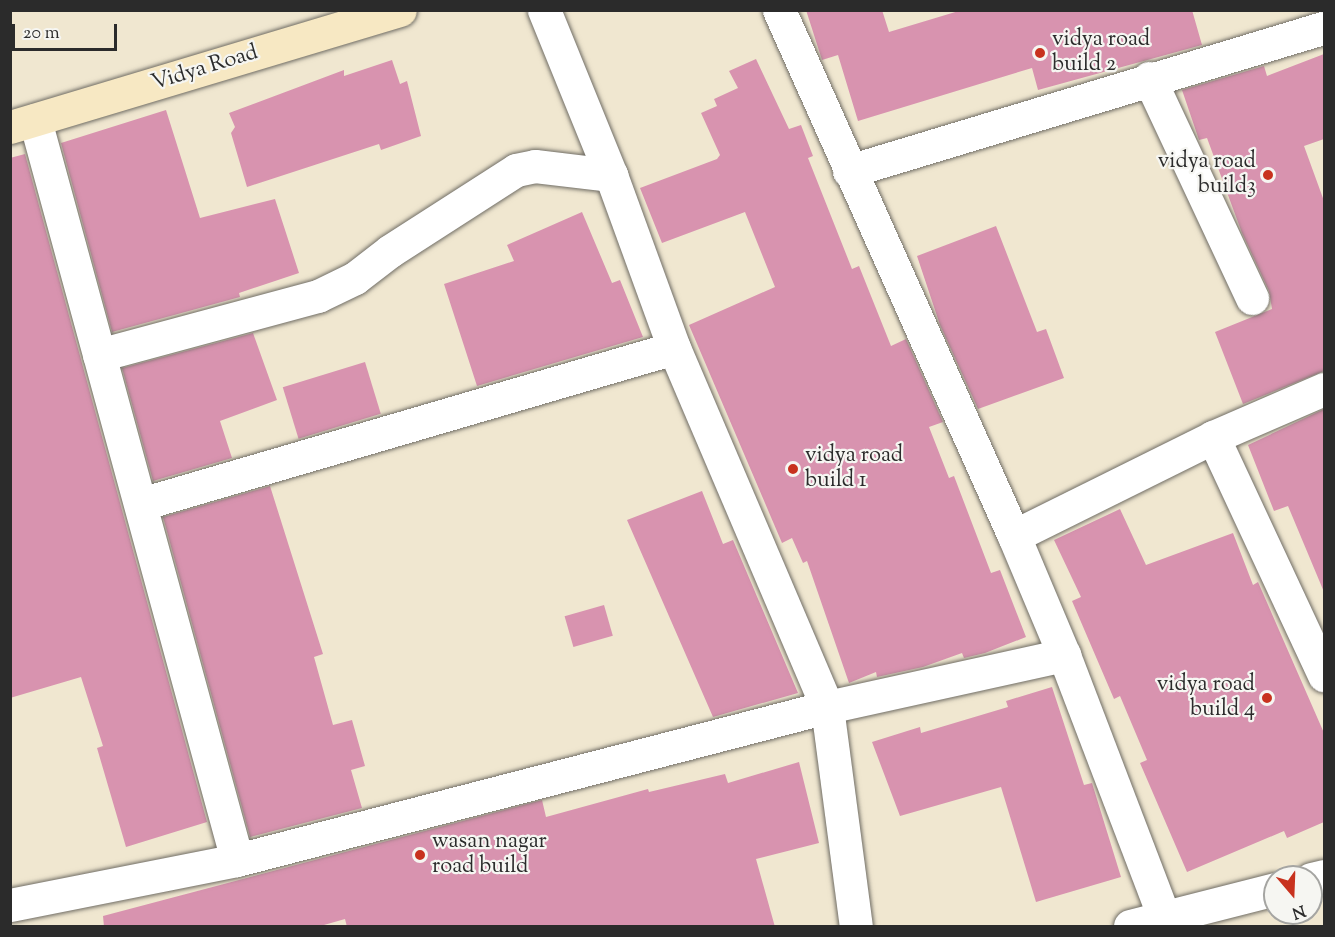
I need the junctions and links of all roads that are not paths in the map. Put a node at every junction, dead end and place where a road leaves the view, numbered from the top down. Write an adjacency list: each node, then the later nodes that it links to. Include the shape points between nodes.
1 (400, 10): 6 (street, Vidya Road)
2 (544, 10): 8 (street)
3 (779, 10): 7 (street)
4 (1324, 28): 5 (street)
5 (1149, 78): 7 (street); 9 (street)
6 (22, 123): 11 (street)
7 (849, 171): 15 (street)
8 (611, 174): 10 (street); 11 (street, via 535,166 516,170 390,250 355,278 318,296)
9 (1252, 298)
10 (674, 348): 14 (street); 19 (street)
11 (99, 355): 14 (street)
12 (1324, 389): 13 (street)
13 (1213, 437): 15 (street); 16 (street)
14 (141, 504): 20 (street)
15 (1014, 536): 17 (street)
16 (1312, 614): 18 (street)
17 (1064, 655): 19 (street); 24 (street)
18 (1324, 675)
19 (827, 707): 20 (street); 26 (street)
20 (237, 860): 22 (street)
21 (1263, 892): 24 (street)
22 (10, 905)
23 (10, 917): 25 (street)
24 (1165, 919): 27 (street)
25 (13, 927)
26 (856, 927)
27 (1130, 927)

